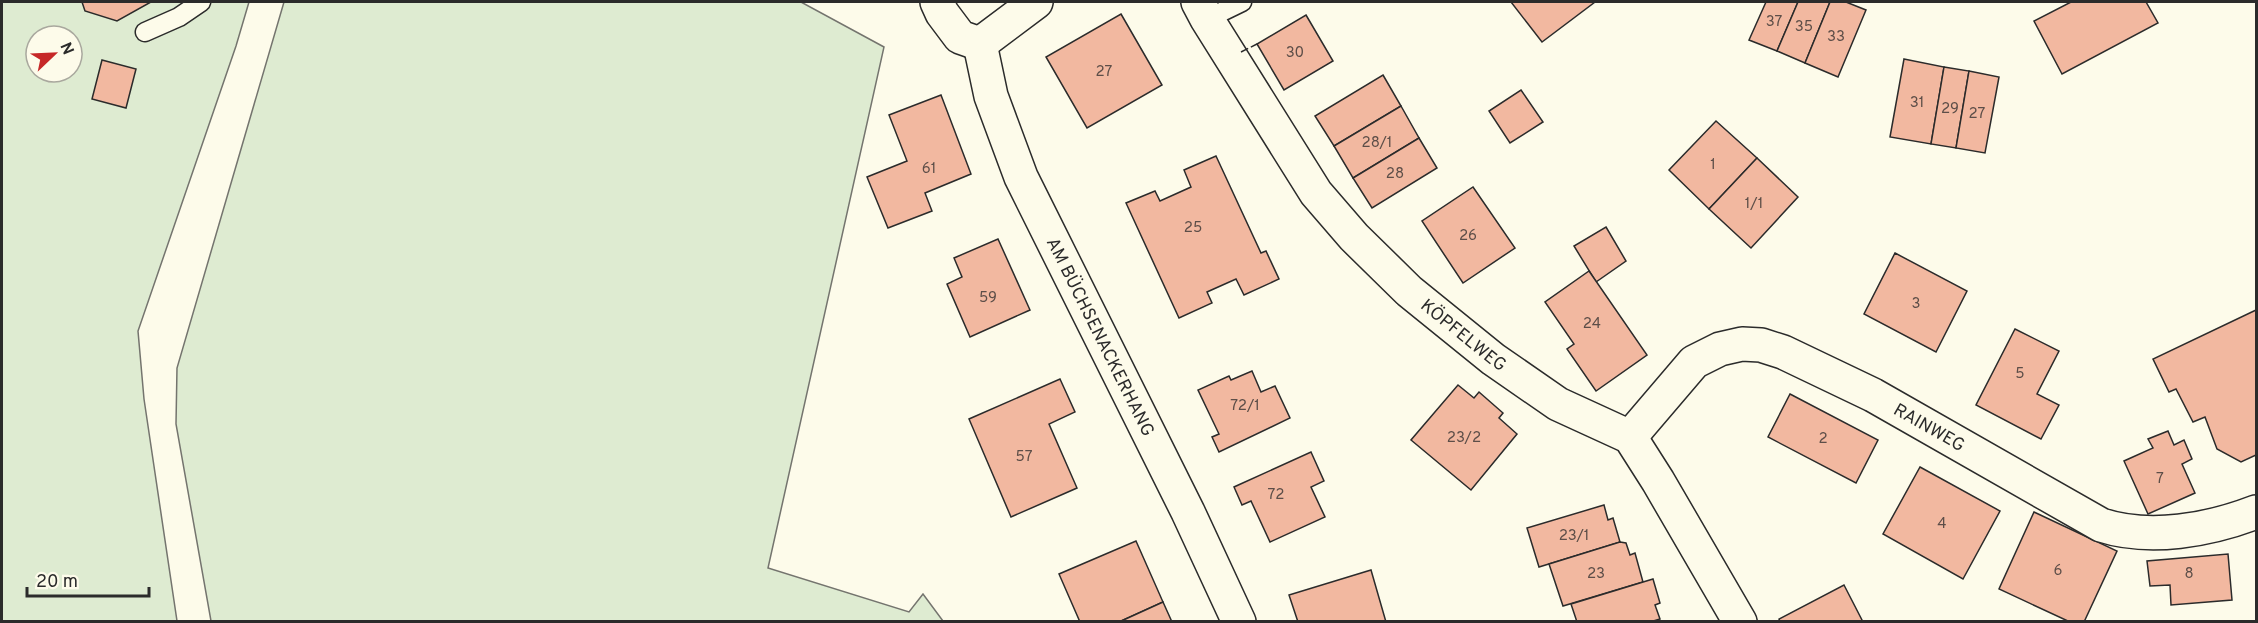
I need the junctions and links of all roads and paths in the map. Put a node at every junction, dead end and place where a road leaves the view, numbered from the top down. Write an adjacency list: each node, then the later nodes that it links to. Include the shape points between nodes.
1 (201, 2): 6 (lane)
2 (937, 2): 7 (street, via 960,37)
3 (1036, 2): 7 (street)
4 (1242, 2): 5 (lane, KÖPFELWEG)
5 (1203, 10): 8 (street, KÖPFELWEG, via 1316,193 1354,237 1409,291 1493,359 1558,404)
6 (145, 32)
7 (980, 45): 10 (street, AM BÜCHSENACKERHANG, via 991,96 1021,177)
8 (1630, 438): 9 (street, RAINWEG, via 1694,362 1720,349 1761,345 1873,395 2101,525 2121,532 2191,529); 11 (street)
9 (2256, 512)
10 (1239, 621)
11 (1740, 621)

